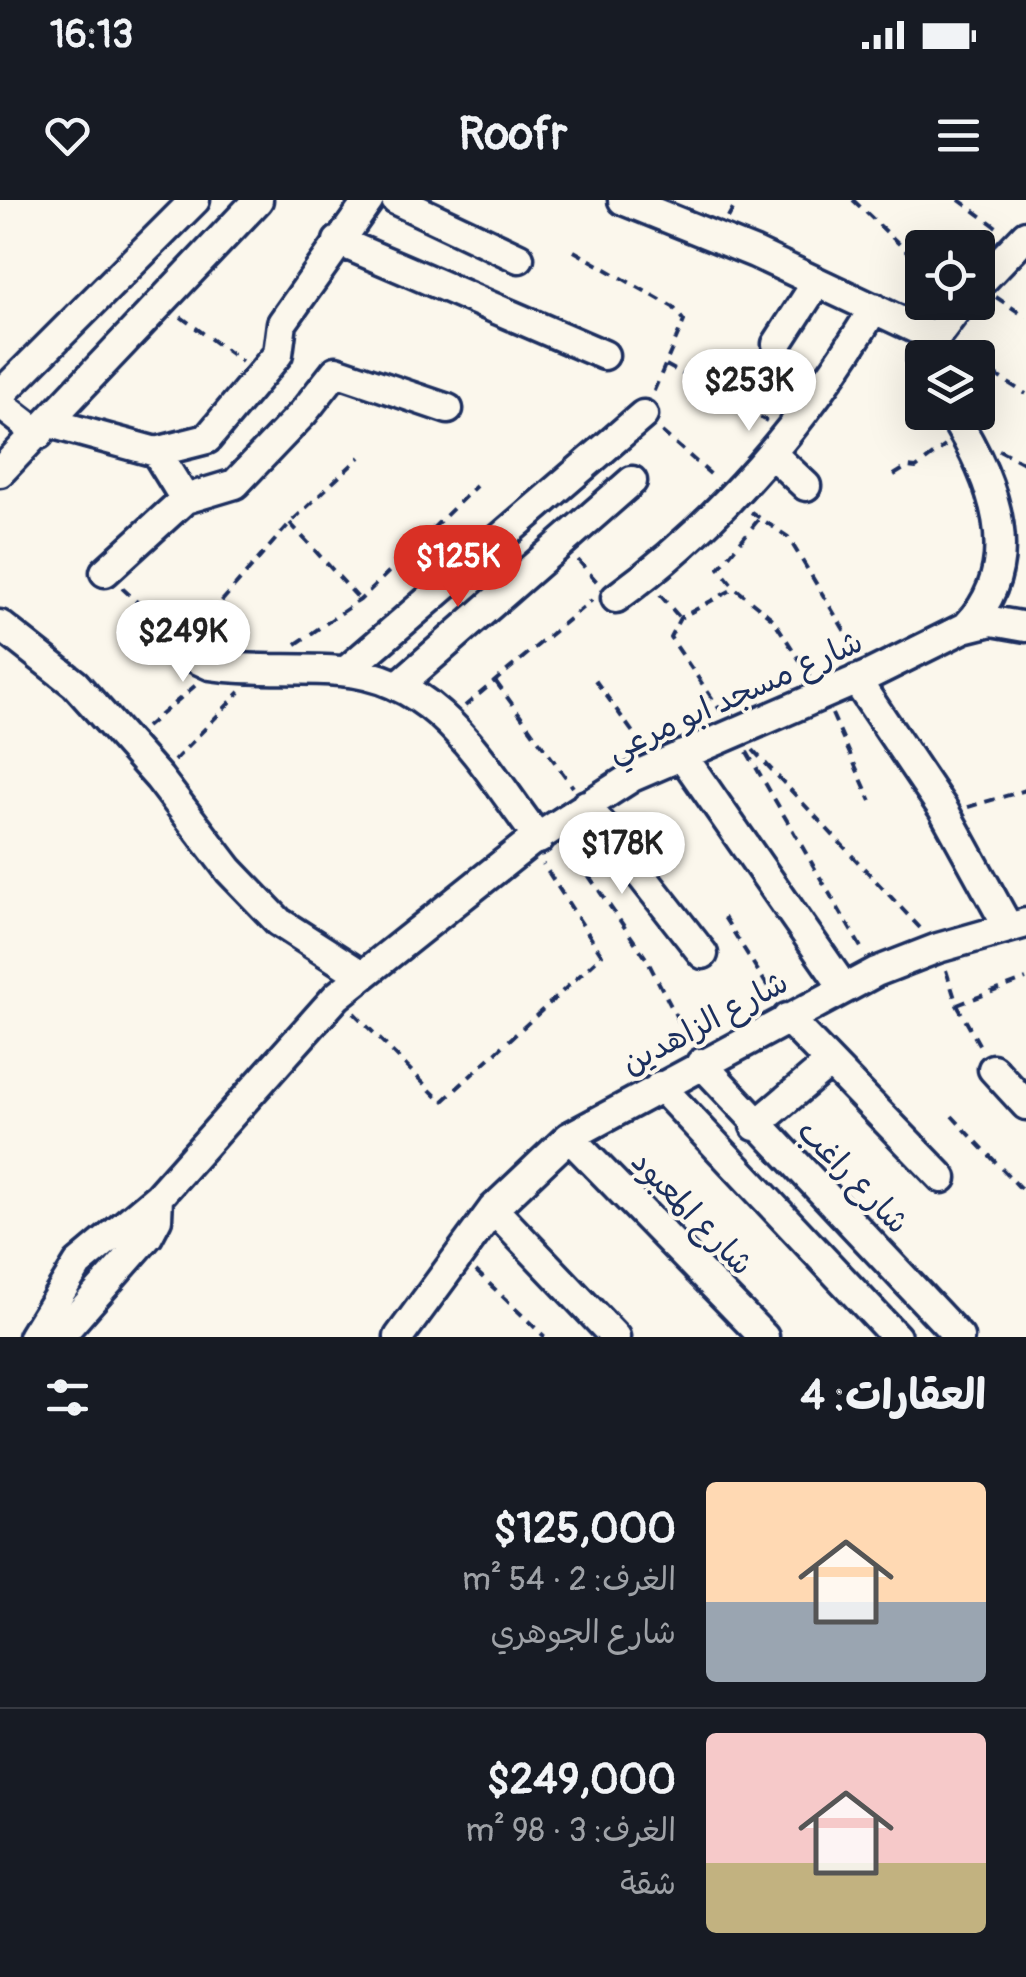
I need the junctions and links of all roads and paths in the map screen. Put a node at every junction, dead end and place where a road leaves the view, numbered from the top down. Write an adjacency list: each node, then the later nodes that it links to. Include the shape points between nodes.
1 (194, 200): 27 (street)
2 (258, 200): 16 (street)
3 (369, 200): 9 (street)
4 (396, 200): 12 (street)
5 (626, 200): 14 (street)
6 (853, 200): 10 (path)
7 (959, 200): 8 (path)
8 (1022, 238): 13 (street)
9 (338, 241): 23 (street); 26 (street, via 282,323 280,350)
10 (905, 250)
11 (574, 251): 24 (path, via 679,312 684,321)
12 (519, 258)
13 (995, 277)
14 (816, 282): 17 (street); 22 (street)
15 (995, 296): 18 (path)
16 (162, 303): 26 (path); 32 (street)
17 (874, 308): 20 (street); 34 (street)
18 (1026, 317)
19 (948, 320): 20 (street)
20 (934, 337): 21 (street)
21 (932, 340)
22 (777, 344)
23 (604, 354)
24 (666, 365): 31 (path); 34 (path)
25 (995, 375): 28 (path)
26 (260, 376): 35 (street, via 207,439)
27 (0, 394)
28 (1026, 394)
29 (0, 404): 32 (street)
30 (448, 409): 42 (street, via 336,370 235,484)
31 (643, 415): 41 (path); 57 (street)
32 (44, 428): 35 (street); 37 (street)
33 (961, 430): 52 (street, via 992,487 1014,550 998,594)
34 (780, 443): 40 (street); 41 (street)
35 (156, 452): 42 (street)
36 (360, 458): 43 (path)
37 (0, 472)
38 (632, 481): 61 (street)
39 (476, 486): 48 (path)
40 (806, 486)
41 (732, 493): 45 (street)
42 (185, 498): 44 (street)
43 (290, 523): 48 (path); 55 (path, via 214,610)
44 (105, 572): 53 (path)
45 (644, 578): 47 (street); 49 (path)
46 (735, 588): 49 (path); 58 (path, via 719,568 758,520 788,537); 62 (path, via 773,620)
47 (610, 594): 60 (path)
48 (360, 600): 54 (path)
49 (680, 618): 64 (path, via 670,638)
50 (1018, 625): 52 (street, شارع مسجد ابو مرعي, via 992,621)
51 (0, 626): 65 (street, via 74,684)
52 (964, 628): 58 (street, شارع مسجد ابو مرعي)
53 (180, 641): 56 (street, via 201,662)
54 (294, 644)
55 (262, 666): 56 (street); 57 (street); 67 (path)
56 (224, 667): 65 (path)
57 (346, 671): 61 (street)
58 (864, 677): 62 (street, شارع مسجد ابو مرعي); 72 (street)
59 (595, 680): 66 (path)
60 (496, 682): 63 (path); 69 (path)
61 (399, 685): 63 (street)
62 (823, 694): 64 (street, شارع مسجد ابو مرعي); 68 (path)
63 (449, 718): 70 (street)
64 (736, 732): 66 (street, شارع مسجد ابو مرعي); 73 (path); 75 (path)
65 (128, 743): 67 (street)
66 (670, 760): 69 (street, شارع مسجد ابو مرعي); 78 (street)
67 (159, 778): 76 (street, via 229,870 279,922)
68 (871, 801)
69 (586, 805): 70 (street, شارع مسجد ابو مرعي); 74 (street)
70 (541, 836): 76 (street, شارع مسجد ابو مرعي); 79 (path, via 602,955 442,1102); 82 (path, via 646,958)
71 (724, 918): 81 (path)
72 (1017, 925): 73 (street, شارع الزاهدين)
73 (938, 948): 75 (street, شارع الزاهدين); 80 (path)
74 (703, 954)
75 (876, 972): 78 (street, شارع الزاهدين)
76 (360, 974): 79 (street, شارع مسجد ابو مرعي)
77 (1026, 979): 80 (path)
78 (844, 988): 81 (street, شارع الزاهدين)
79 (337, 996): 92 (street, شارع مسجد ابو مرعي)
80 (957, 1006): 84 (path)
81 (787, 1018): 82 (street, شارع الزاهدين); 83 (street)
82 (701, 1063): 85 (street, شارع الزاهدين); 88 (street, شارع راغب)
83 (828, 1064): 88 (street); 90 (street)
84 (993, 1069): 86 (street)
85 (660, 1086): 89 (street, شارع الزاهدين); 101 (street)
86 (1026, 1105)
87 (952, 1116): 91 (path)
88 (756, 1126): 102 (street, شارع راغب)
89 (570, 1137): 93 (street, شارع الزاهدين); 100 (street, شارع المعبود)
90 (942, 1178)
91 (1026, 1188)
92 (158, 1197): 95 (street, via 78,1264); 96 (street, via 148,1236)
93 (493, 1209): 94 (street, شارع الزاهدين); 99 (street)
94 (460, 1253): 97 (street, شارع الزاهدين); 98 (path)
95 (33, 1337)
96 (59, 1337)
97 (399, 1337)
98 (545, 1337)
99 (614, 1337)
100 (764, 1337)
101 (896, 1337)
102 (959, 1337)

